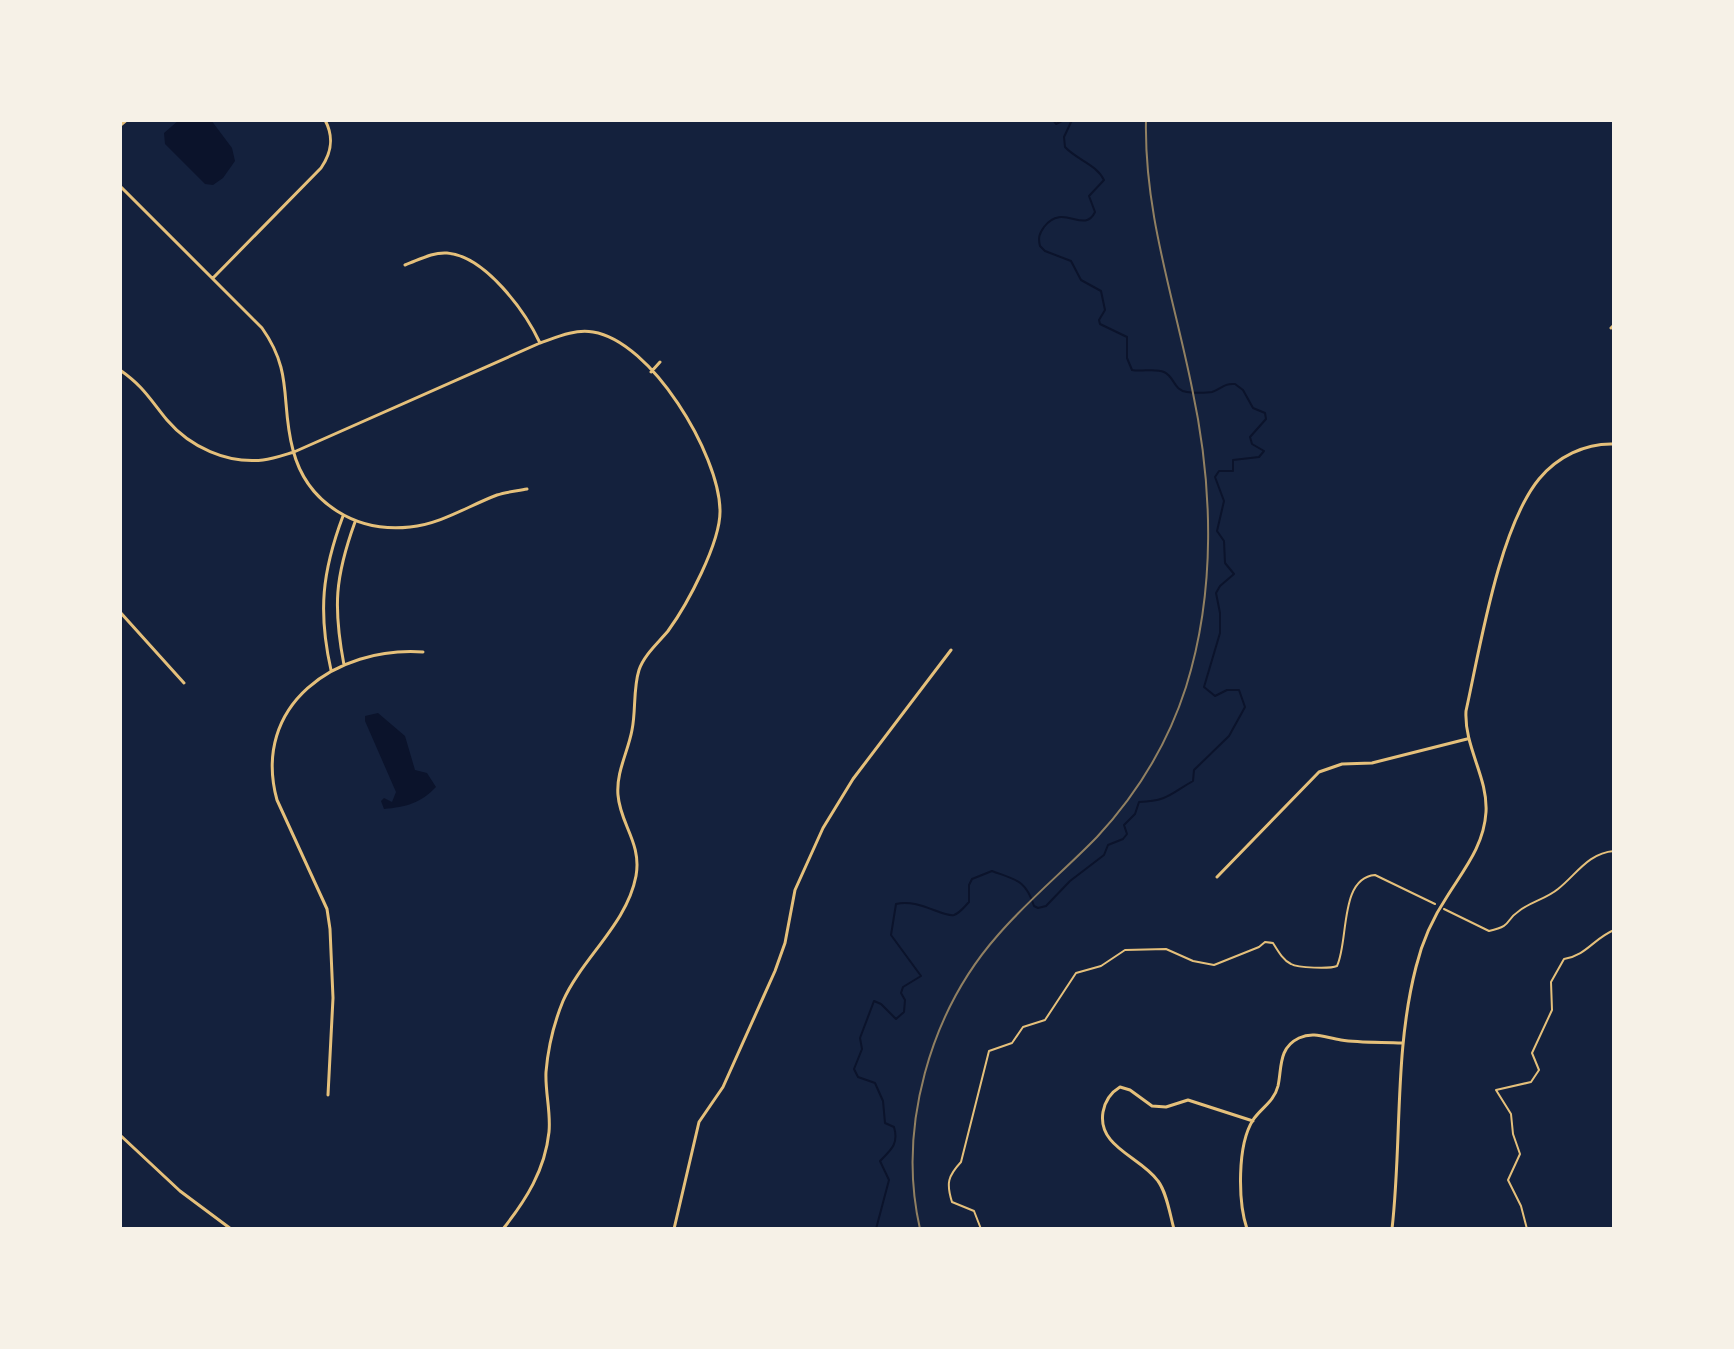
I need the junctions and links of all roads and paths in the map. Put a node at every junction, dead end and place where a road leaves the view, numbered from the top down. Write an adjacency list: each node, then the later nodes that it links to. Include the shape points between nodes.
1 (126, 120): 3 (street)
2 (325, 120): 6 (street, via 331,145 321,168)
3 (120, 125)
4 (120, 186): 6 (street)
5 (405, 265): 7 (street, via 445,253 476,264 519,306)
6 (213, 278): 12 (street, via 274,344 286,381)
7 (540, 343): 10 (street, via 572,332 593,332 628,349); 12 (street)
8 (660, 362): 10 (street)
9 (120, 370): 12 (street, via 142,386 183,436 213,453 262,460)
10 (651, 372): 32 (street, via 687,413 704,451 717,489 717,533 670,627 640,669 632,732 618,779 636,875 624,909 564,999 546,1072 549,1131 543,1164 529,1195)
11 (1614, 444): 22 (street, via 1592,445 1562,459 1527,499 1499,571 1466,711)
12 (294, 452): 14 (street, via 315,493)
13 (527, 489): 15 (street, via 415,527 376,528)
14 (343, 516): 15 (street); 20 (street, via 323,590)
15 (355, 522): 19 (street, via 337,591)
16 (120, 612): 21 (street)
17 (951, 650): 33 (street, via 853,779 823,828 795,890 775,971 723,1087 699,1122)
18 (423, 652): 19 (street, via 397,651)
19 (344, 665): 20 (street)
20 (331, 670): 28 (street, via 290,707 272,761 277,800 328,915 333,998)
21 (184, 683)
22 (1467, 739): 24 (street, via 1319,772); 25 (street, via 1484,789 1483,832)
23 (1614, 851): 25 (path, via 1588,860 1556,891 1516,912 1500,928 1476,927)
24 (1217, 877)
25 (1441, 907): 27 (street, via 1416,964); 34 (path, via 1375,875 1367,876 1353,889 1343,954 1330,969 1293,965 1273,943 1265,942 1214,965 1166,949 1125,950 1101,966 1076,973 1045,1020 1023,1027 1012,1043 989,1051 961,1162 949,1175 948,1189 952,1202 974,1211)
26 (1614, 930): 38 (path, via 1600,935 1581,956 1564,959 1551,982 1552,1010 1532,1053 1539,1070 1531,1082 1496,1090 1511,1114 1520,1154 1508,1180)
27 (1402, 1043): 29 (street, via 1324,1035 1299,1038 1284,1052 1273,1098); 37 (street)
28 (328, 1095)
29 (1253, 1121): 35 (street, via 1188,1100 1152,1106 1130,1090 1120,1087 1111,1093 1101,1126 1106,1137 1160,1184); 36 (street, via 1240,1176)
30 (120, 1135): 31 (street)
31 (231, 1229)
32 (503, 1229)
33 (674, 1229)
34 (981, 1229)
35 (1174, 1229)
36 (1247, 1229)
37 (1392, 1229)
38 (1527, 1229)

